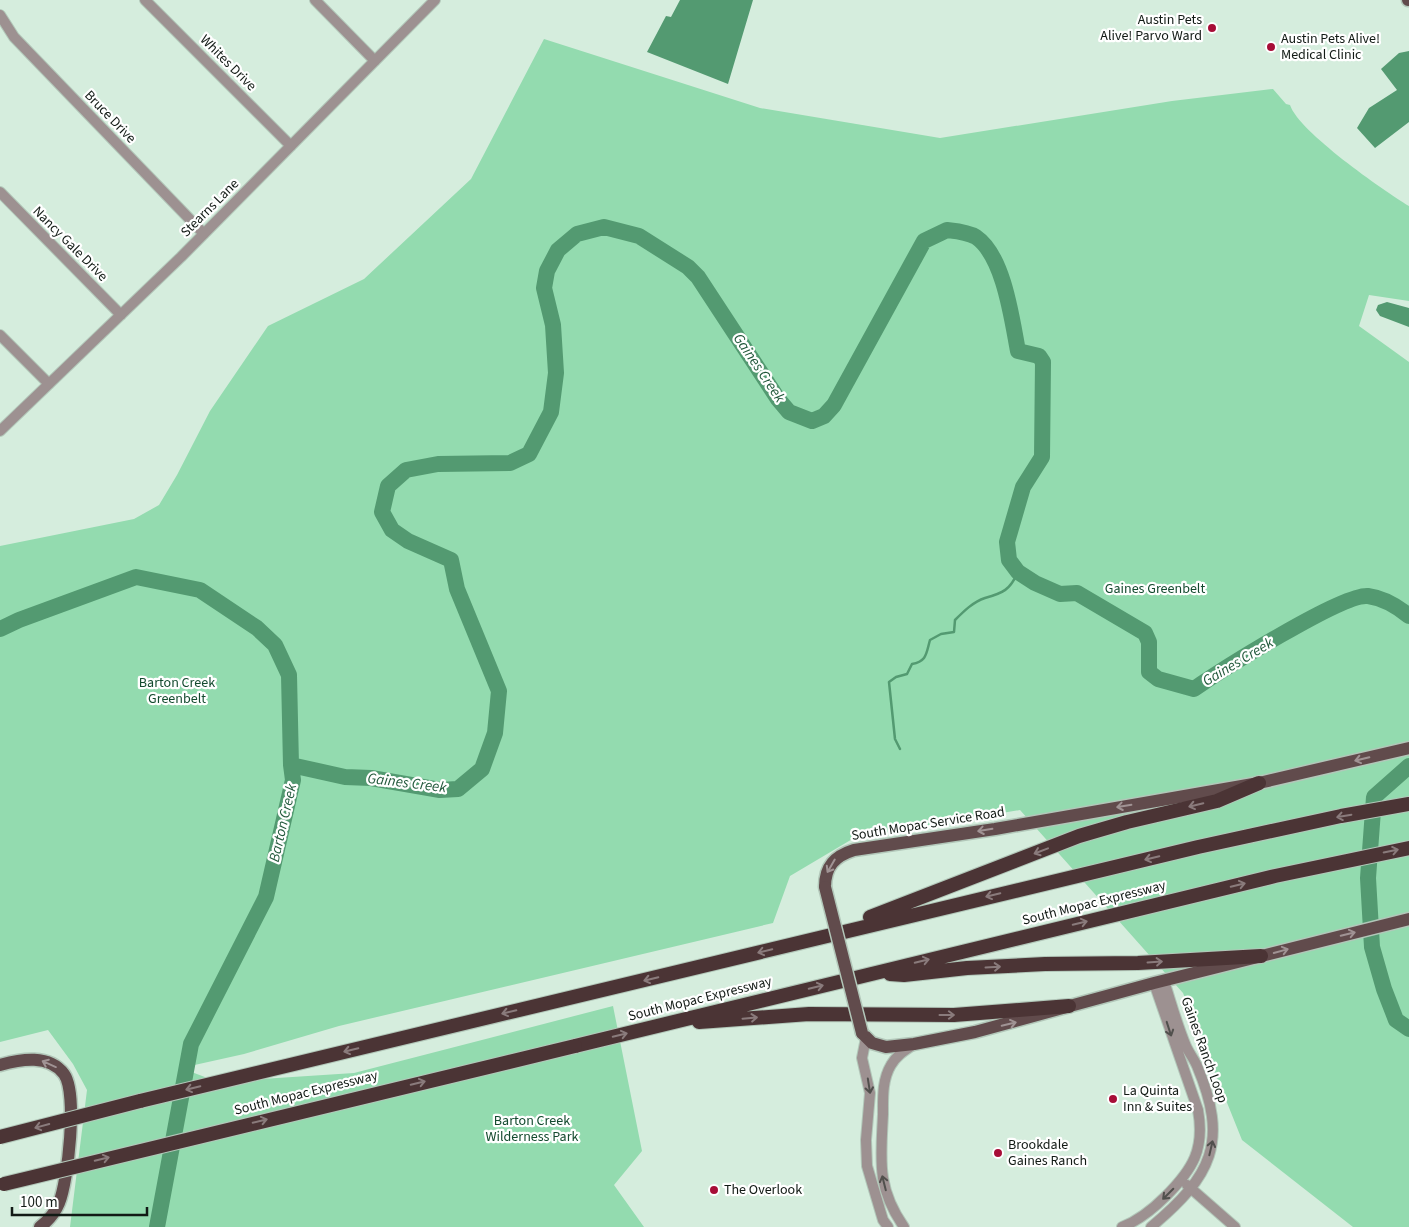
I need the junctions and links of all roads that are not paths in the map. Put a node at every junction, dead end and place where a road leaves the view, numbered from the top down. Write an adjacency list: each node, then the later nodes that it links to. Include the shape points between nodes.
1 (145, 0): 6 (street, Whites Drive)
2 (315, 0): 5 (street)
3 (435, 0): 5 (street, Stearns Lane)
4 (0, 16): 8 (street, Bruce Drive, via 14,37)
5 (375, 61): 6 (street, Stearns Lane)
6 (291, 146): 8 (street, Stearns Lane)
7 (0, 192): 9 (street, Nancy Gale Drive)
8 (204, 234): 9 (street, Stearns Lane)
9 (121, 315): 11 (street, Stearns Lane)
10 (0, 335): 11 (street)
11 (49, 384): 12 (street, Stearns Lane)
12 (0, 431)
13 (1409, 748): 14 (main road, South Mopac Service Road, one-way to 14)
14 (1259, 784): 18 (highway, one-way to 18, via 1218,800 1079,836 880,913); 24 (main road, South Mopac Service Road, one-way to 24, bridge, via 854,850 835,859 825,876 825,887)
15 (1409, 804): 18 (highway, one-way to 18, via 1267,831)
16 (1409, 848): 20 (highway, South Mopac Expressway, one-way to 16, via 1275,876)
17 (1409, 919): 19 (main road, one-way to 17)
18 (846, 930): 30 (highway, one-way to 30, bridge, via 150,1098)
19 (1261, 956): 20 (highway, one-way to 19, via 904,975 967,968); 21 (main road)
20 (874, 973): 23 (highway, South Mopac Expressway, one-way to 20)
21 (1159, 982): 22 (main road); 26 (street, Gaines Ranch Loop)
22 (1069, 1006): 23 (highway, one-way to 22, via 809,1014 954,1015); 25 (main road, one-way to 22, via 1019,1022)
23 (666, 1024): 32 (highway, South Mopac Expressway, one-way to 23, bridge)
24 (864, 1036): 25 (main road, via 878,1046); 28 (street, one-way to 28, via 862,1058 870,1093)
25 (914, 1044): 29 (street, via 896,1058 885,1077)
26 (1181, 1048): 31 (street, Gaines Ranch Loop, via 1201,1128 1196,1156); 33 (street, Gaines Ranch Loop, one-way to 26, via 1204,1171 1210,1155 1213,1126 1212,1112 1196,1064)
27 (0, 1065): 34 (main road, one-way to 27, via 53,1214 63,1191 71,1090 64,1074 49,1063 30,1059)
28 (868, 1125): 29 (street); 35 (street, via 868,1166)
29 (882, 1127): 36 (street, one-way to 29, via 887,1195 882,1176)
30 (0, 1138)
31 (1182, 1180): 33 (street); 37 (street, Gaines Ranch Loop, one-way to 37, via 1143,1217)
32 (2, 1185)
33 (1190, 1188): 38 (street, Gaines Ranch Loop); 39 (street)
34 (40, 1227)
35 (888, 1227)
36 (904, 1227)
37 (1122, 1227)
38 (1151, 1227)
39 (1235, 1227)

